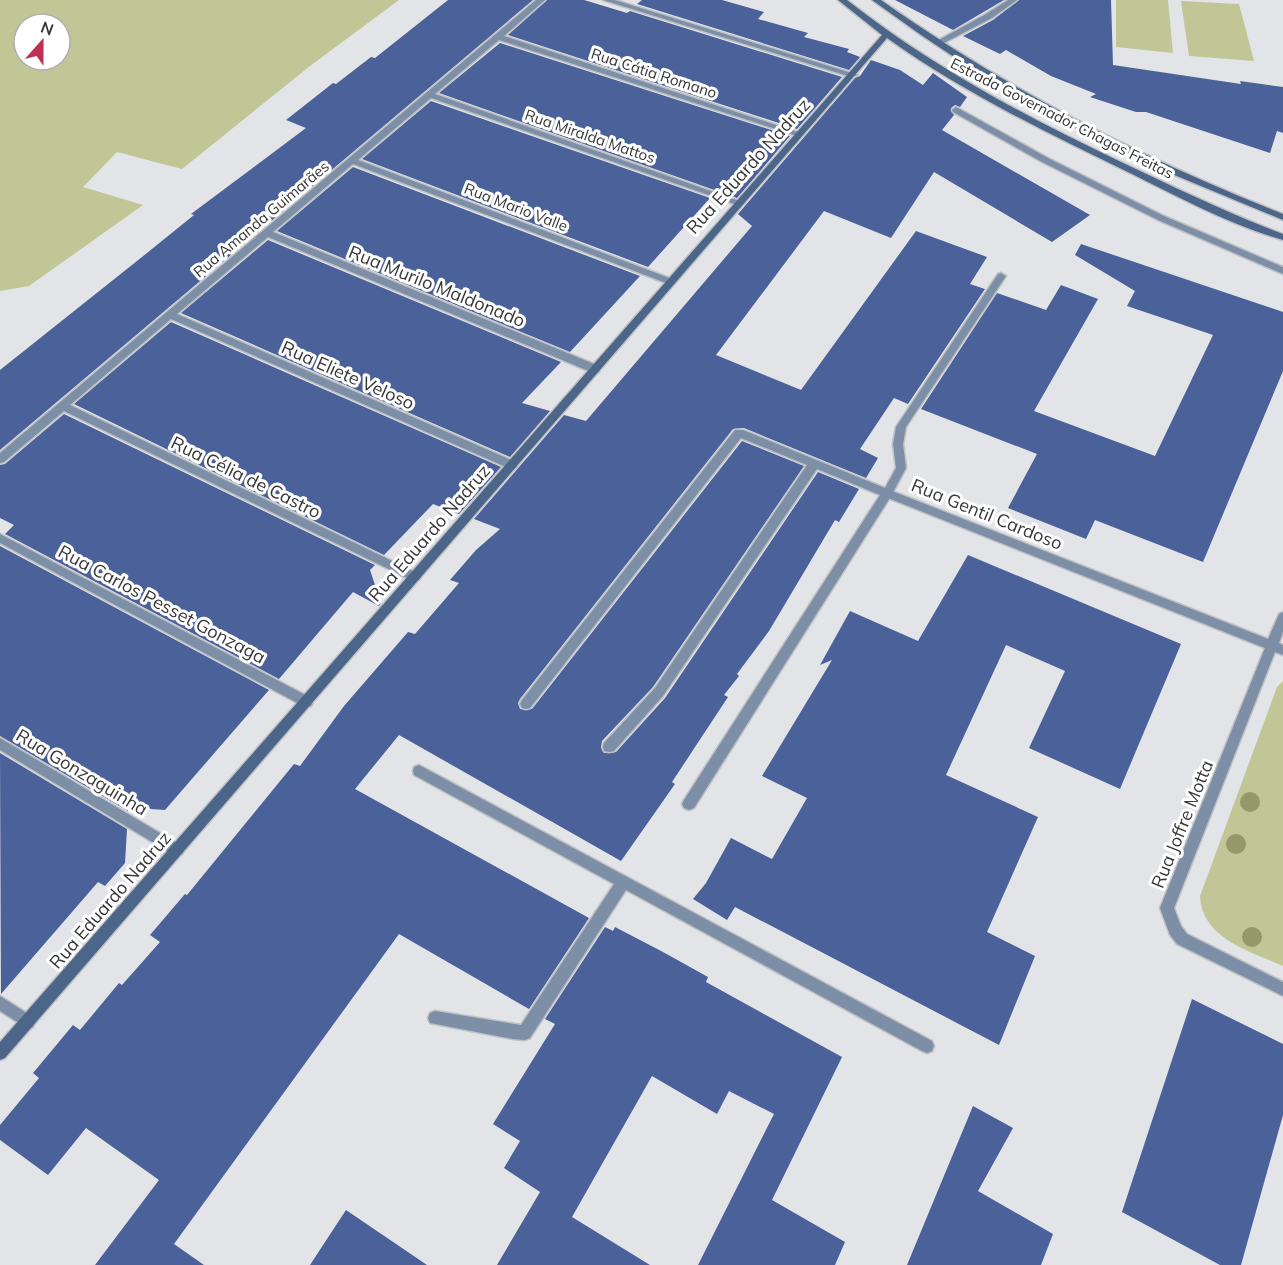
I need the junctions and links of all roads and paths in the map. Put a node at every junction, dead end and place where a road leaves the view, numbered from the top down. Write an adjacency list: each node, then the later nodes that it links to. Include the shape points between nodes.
1 (541, 0): 7 (street, Rua Amanda Guimarães)
2 (607, 0): 9 (street)
3 (842, 0): 6 (street, Estrada Governador Chagas Freitas)
4 (876, 0): 8 (street, Estrada Governador Chagas Freitas)
5 (1013, 0): 8 (street)
6 (885, 36): 9 (street, Rua Eduardo Nadruz); 17 (street, Estrada Governador Chagas Freitas, via 934,68 1078,146)
7 (499, 37): 10 (street, Rua Amanda Guimarães); 12 (street, Rua Cátia Romano)
8 (939, 42): 15 (street, Estrada Governador Chagas Freitas, via 1019,94 1086,131 1150,163)
9 (854, 75): 12 (street, Rua Eduardo Nadruz)
10 (430, 95): 13 (street, Rua Amanda Guimarães); 14 (street, Rua Miralda Mattos)
11 (957, 110): 18 (street, via 1045,160 1161,218)
12 (800, 134): 14 (street, Rua Eduardo Nadruz)
13 (352, 161): 16 (street, Rua Amanda Guimarães); 20 (street, Rua Mario Valle)
14 (740, 203): 20 (street, Rua Eduardo Nadruz)
15 (1283, 217)
16 (266, 233): 21 (street, Rua Amanda Guimarães); 22 (street, Rua Murilo Maldonado)
17 (1283, 237)
18 (1283, 270)
19 (1001, 276): 27 (street, via 901,427 901,468)
20 (669, 281): 22 (street, Rua Eduardo Nadruz)
21 (171, 315): 23 (street, Rua Amanda Guimarães); 26 (street, Rua Eliete Veloso)
22 (595, 369): 26 (street, Rua Eduardo Nadruz)
23 (63, 406): 24 (street, Rua Amanda Guimarães); 29 (street, Rua Célia de Castro)
24 (0, 459)
25 (814, 464): 27 (street); 33 (street, via 740,433); 35 (street, via 659,692)
26 (512, 465): 29 (street, Rua Eduardo Nadruz)
27 (887, 493): 31 (street, Rua Gentil Cardoso); 37 (street, Rua Gentil Cardoso)
28 (0, 538): 32 (street, Rua Carlos Pesset Gonzaga)
29 (415, 577): 32 (street, Rua Eduardo Nadruz)
30 (1283, 617): 31 (street, Rua Joffre Motta)
31 (1278, 648): 40 (street, Rua Joffre Motta, via 1167,908 1182,939)
32 (307, 702): 38 (street, Rua Eduardo Nadruz)
33 (526, 704)
34 (0, 743): 38 (street, Rua Gonzaguinha)
35 (609, 747)
36 (418, 771): 39 (street)
37 (689, 804)
38 (177, 850): 43 (street, Rua Eduardo Nadruz)
39 (623, 882): 42 (street, via 525,1034 464,1020); 44 (street)
40 (1283, 989)
41 (0, 1003): 43 (street)
42 (435, 1018)
43 (28, 1022): 45 (street, Rua Eduardo Nadruz)
44 (927, 1046)
45 (0, 1053)

